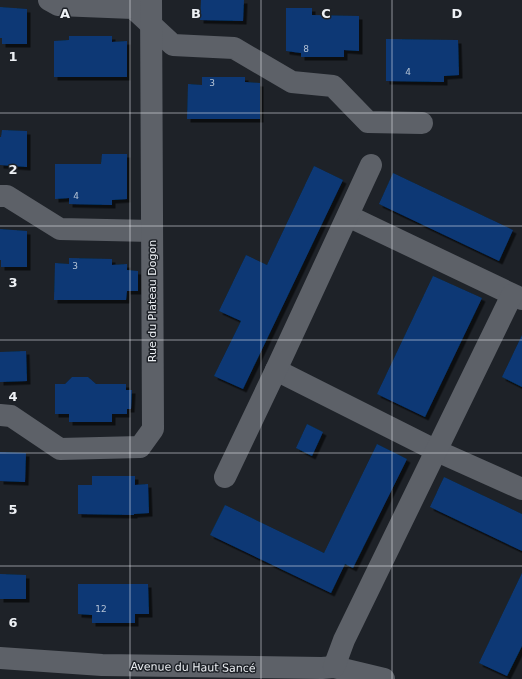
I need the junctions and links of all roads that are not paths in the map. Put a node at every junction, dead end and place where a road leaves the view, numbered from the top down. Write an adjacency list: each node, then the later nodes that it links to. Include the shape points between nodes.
1 (48, 0): 3 (street, via 58,5 133,8)
2 (151, 0): 3 (street, Rue du Plateau Dogon)
3 (150, 23): 4 (street, via 174,45 234,48 292,82 333,86 368,122); 8 (street, Rue du Plateau Dogon)
4 (422, 123)
5 (371, 165): 7 (street)
6 (0, 196): 8 (street, via 7,196 60,229)
7 (348, 216): 9 (street); 10 (street)
8 (152, 231): 11 (street, Rue du Plateau Dogon, via 153,429 140,447 60,449 11,416)
9 (517, 297): 12 (street)
10 (276, 370): 12 (street); 13 (street)
11 (0, 416)
12 (437, 450): 14 (street); 16 (street, via 344,640)
13 (224, 477)
14 (522, 489)
15 (0, 658): 16 (street, Avenue du Haut Sancé, via 102,665)
16 (334, 667): 17 (street, Avenue du Haut Sancé)
17 (384, 679)

